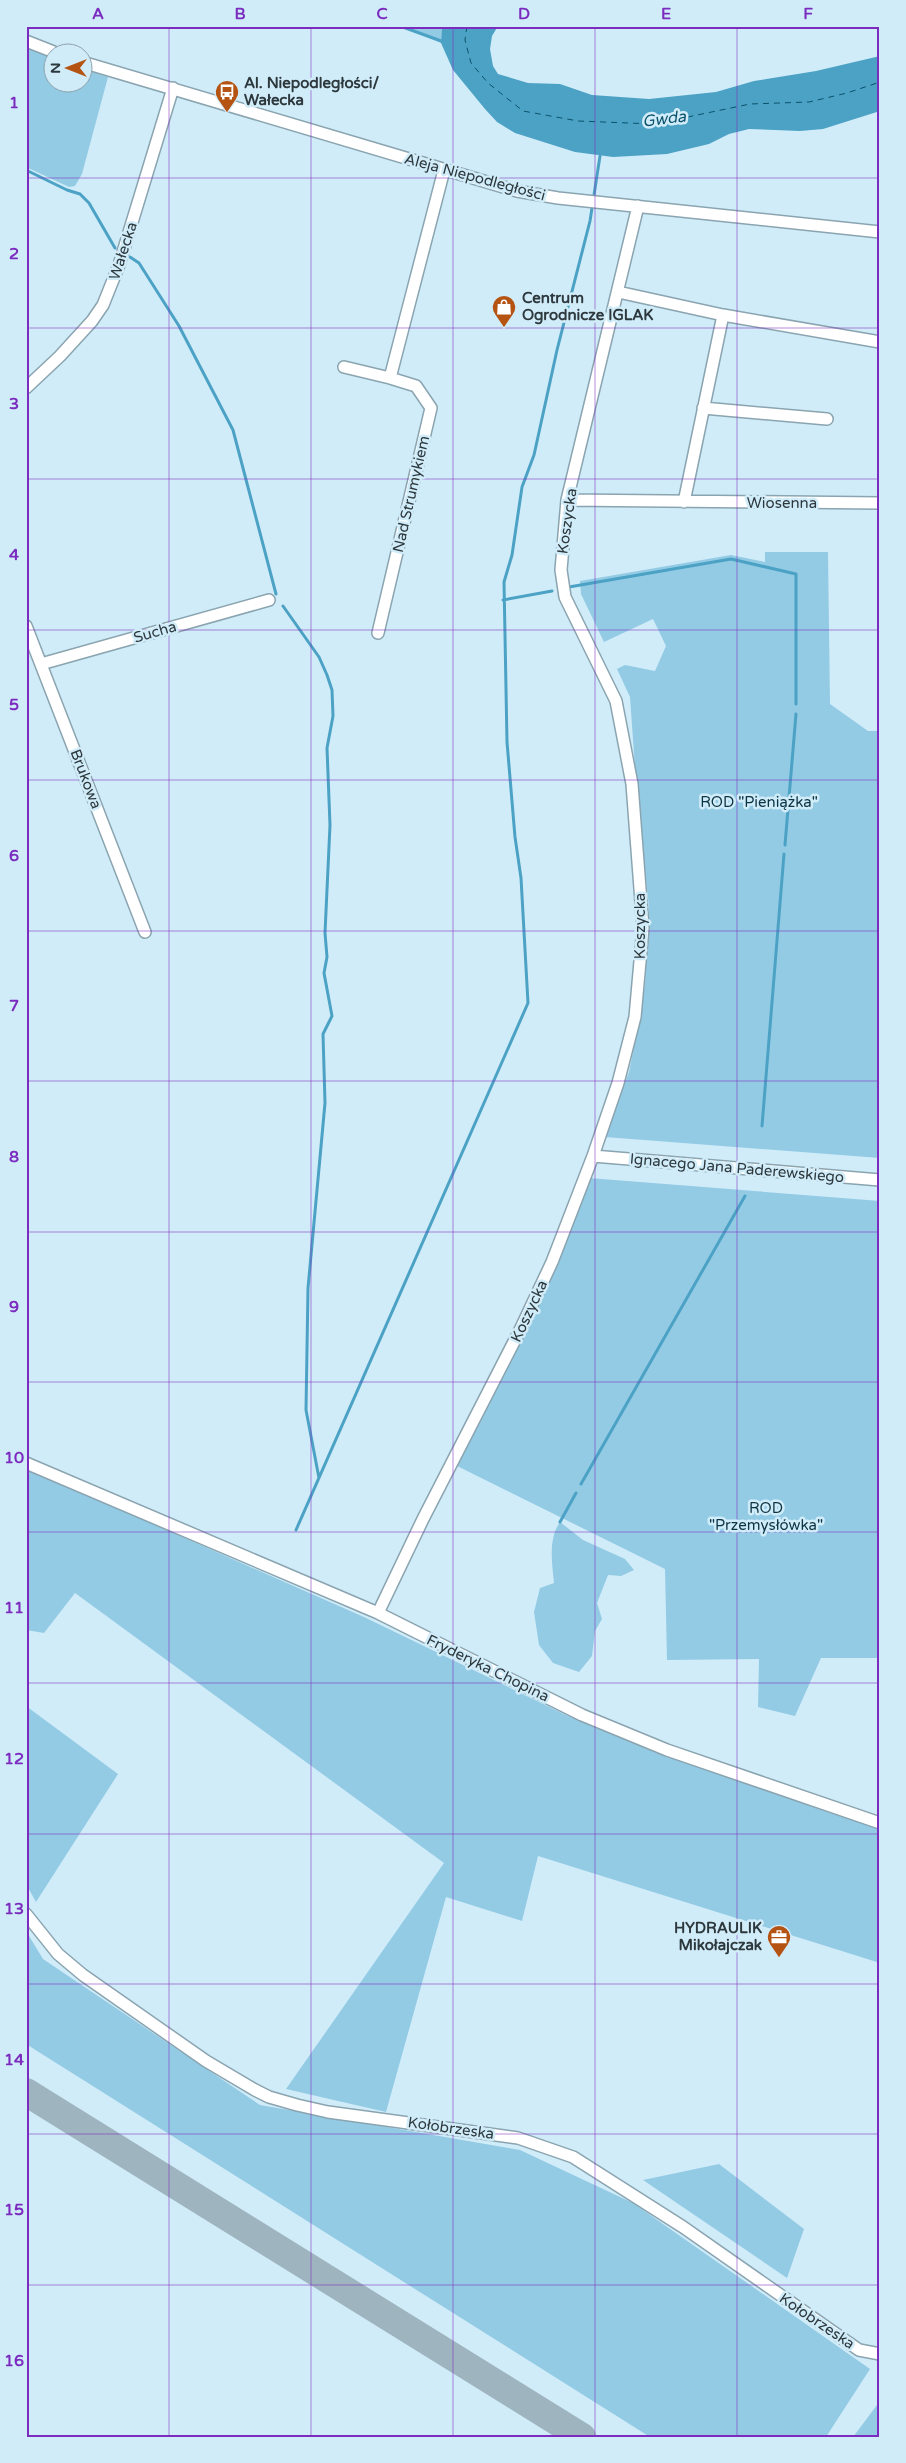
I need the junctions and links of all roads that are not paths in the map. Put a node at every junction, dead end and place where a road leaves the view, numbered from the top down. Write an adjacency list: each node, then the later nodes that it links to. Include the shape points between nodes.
1 (26, 42): 2 (street)
2 (42, 48)
3 (92, 65): 4 (street, Aleja Niepodległości)
4 (173, 88): 5 (street, Aleja Niepodległości); 13 (street, Wałecka, via 119,265 103,306 92,322)
5 (444, 170): 6 (street, Aleja Niepodległości, via 518,191); 12 (street)
6 (638, 206): 7 (street, Aleja Niepodległości); 8 (street, Koszycka)
7 (880, 232)
8 (618, 292): 9 (street); 16 (street, Koszycka)
9 (723, 315): 10 (street); 14 (street)
10 (880, 342)
11 (344, 367): 12 (street, Nad Strumykiem)
12 (390, 378): 21 (street, Nad Strumykiem, via 416,386 431,408)
13 (26, 388)
14 (703, 408): 15 (street); 17 (street)
15 (827, 419)
16 (567, 500): 17 (street, Wiosenna); 24 (street, Koszycka, via 561,582 567,601 616,701 632,784 643,928 635,1017 618,1083)
17 (684, 502): 18 (street, Wiosenna)
18 (880, 503)
19 (269, 600): 22 (street, Sucha)
20 (26, 626): 22 (street, Brukowa)
21 (378, 633)
22 (41, 664): 23 (street, Brukowa)
23 (145, 932)
24 (593, 1156): 25 (street, Ignacego Jana Paderewskiego); 27 (street, Koszycka, via 552,1262 521,1328)
25 (880, 1180)
26 (26, 1463): 27 (street, Fryderyka Chopina)
27 (378, 1613): 28 (street, Fryderyka Chopina, via 582,1715 667,1750)
28 (880, 1823)
29 (26, 1914): 30 (street, Kołobrzeska, via 58,1954 83,1975 206,2061 255,2090 297,2106 328,2112 518,2138 573,2157 683,2226 859,2350)
30 (880, 2354)

